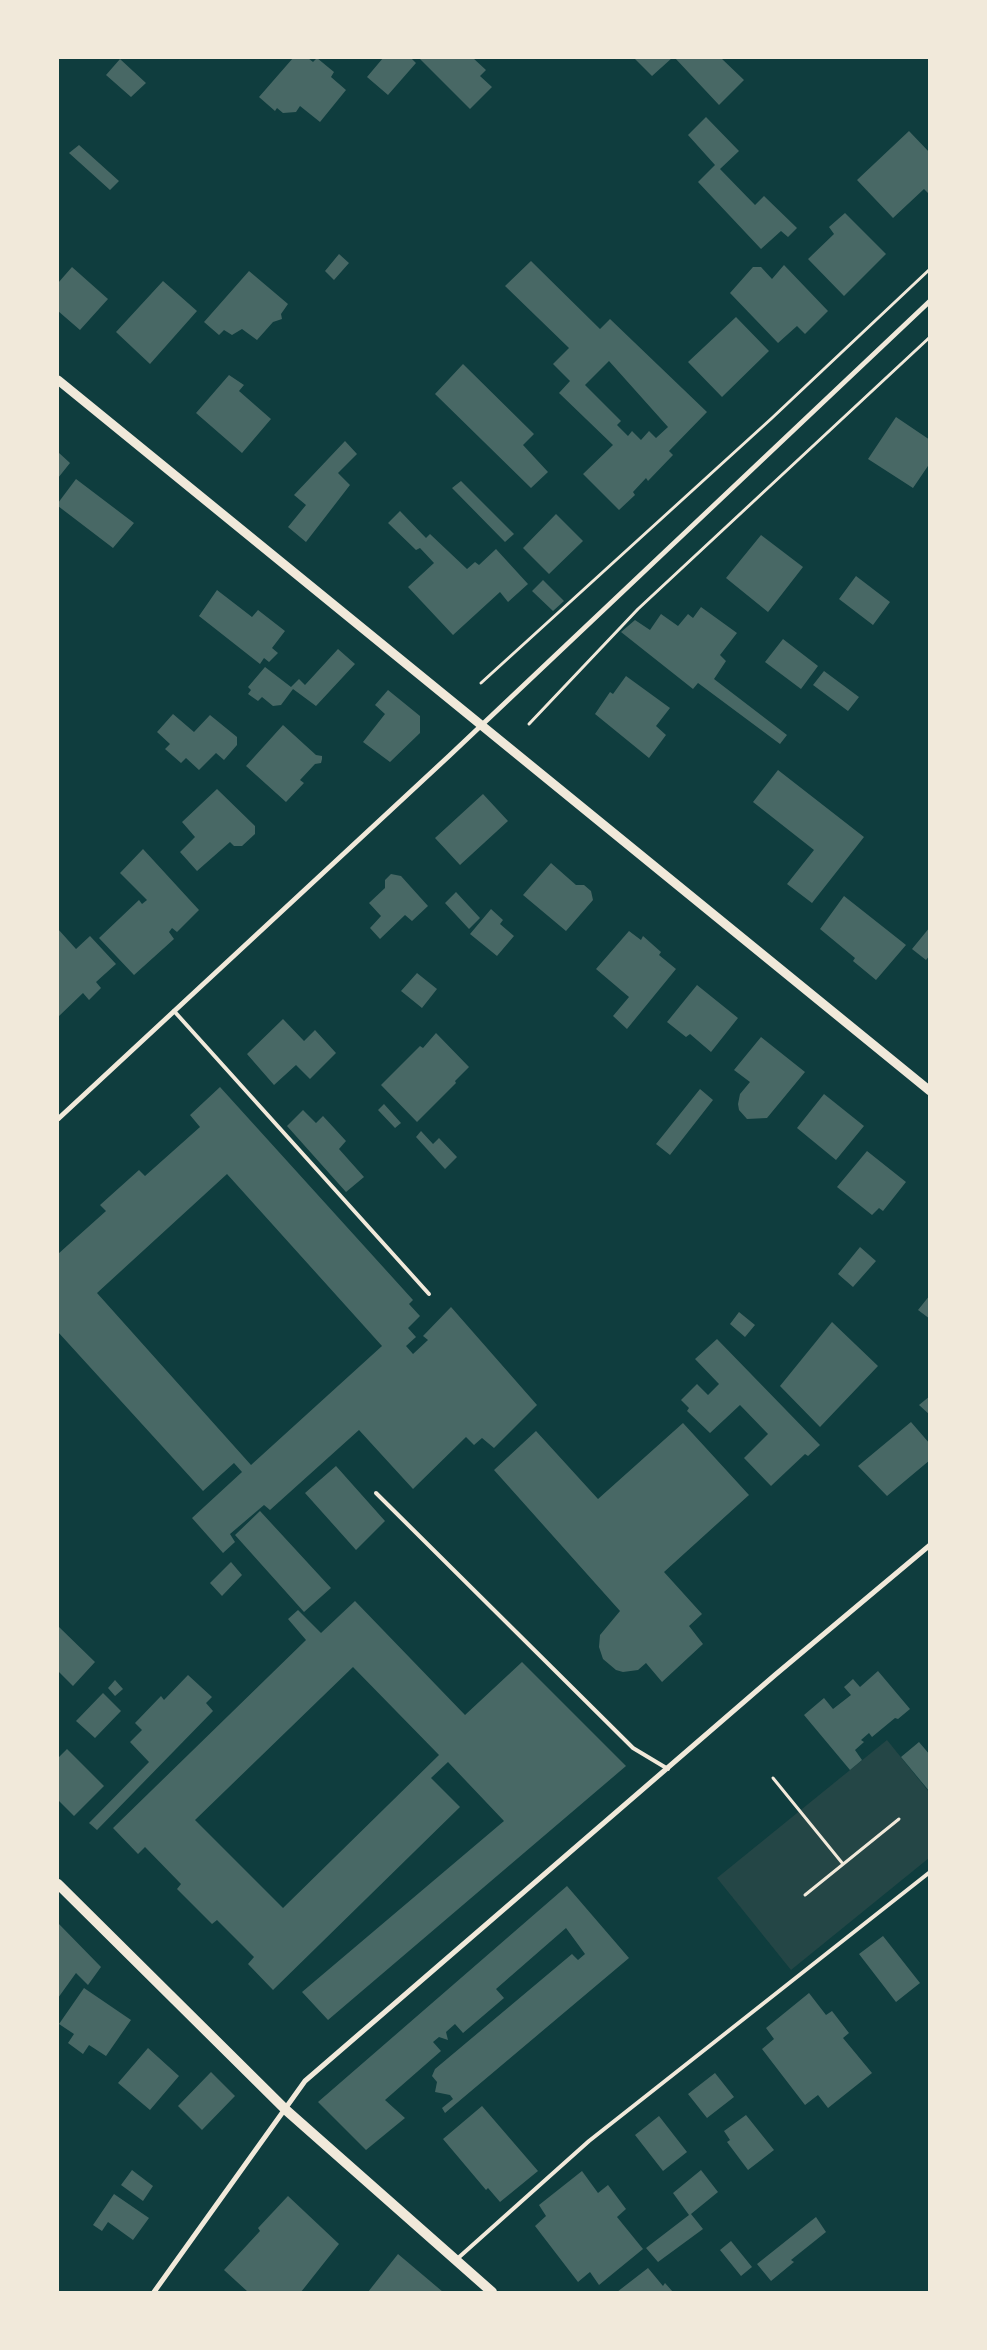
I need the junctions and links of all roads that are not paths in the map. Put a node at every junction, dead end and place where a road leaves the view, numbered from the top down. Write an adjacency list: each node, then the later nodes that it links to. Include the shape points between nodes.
1 (930, 301): 3 (street)
2 (58, 380): 3 (street)
3 (482, 724): 4 (street); 5 (street)
4 (174, 1011): 6 (street); 7 (lane)
5 (930, 1091)
6 (58, 1119)
7 (429, 1294)
8 (376, 1493): 10 (lane, via 633,1748)
9 (930, 1545): 10 (street)
10 (668, 1769): 13 (street, via 305,2081)
11 (930, 1872): 14 (lane, via 589,2141)
12 (58, 1884): 13 (main road)
13 (286, 2110): 14 (main road); 15 (street)
14 (456, 2261): 16 (main road)
15 (154, 2292)
16 (492, 2292)

